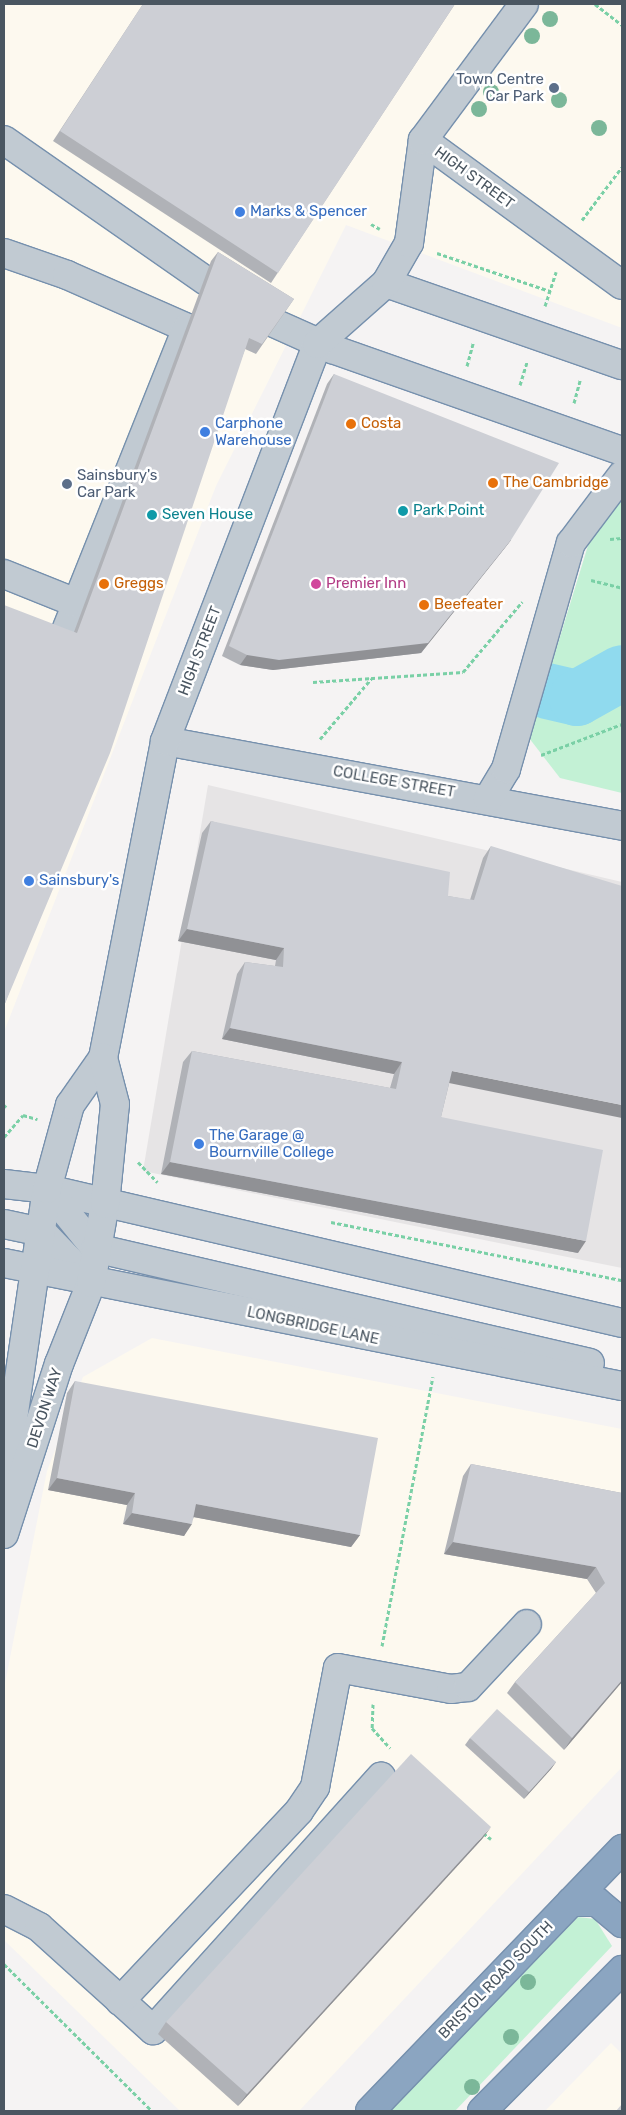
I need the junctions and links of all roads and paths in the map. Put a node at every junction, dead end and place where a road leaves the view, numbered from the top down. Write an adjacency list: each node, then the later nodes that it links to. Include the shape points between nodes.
1 (524, 4): 5 (street)
2 (595, 4): 3 (path)
3 (622, 25)
4 (4, 140): 11 (street)
5 (423, 140): 8 (street, HIGH STREET); 9 (street, HIGH STREET)
6 (622, 166): 9 (path)
7 (371, 224): 8 (path)
8 (409, 244): 12 (street, HIGH STREET); 14 (path)
9 (565, 244): 13 (street, HIGH STREET); 14 (path)
10 (4, 253): 30 (street, via 67,275 187,328)
11 (206, 281)
12 (386, 283): 15 (street); 18 (street, HIGH STREET)
13 (622, 285)
14 (550, 291): 17 (path)
15 (481, 316): 17 (street); 21 (path)
16 (274, 323): 18 (street)
17 (536, 335): 19 (street); 22 (path)
18 (317, 344): 21 (street); 36 (street, HIGH STREET)
19 (587, 353): 20 (street); 23 (path)
20 (622, 366)
21 (459, 394): 22 (street)
22 (511, 412): 23 (street)
23 (566, 431): 24 (street)
24 (622, 451)
25 (622, 475): 27 (street)
26 (622, 538): 27 (path)
27 (571, 543): 37 (street)
28 (4, 574): 30 (street)
29 (525, 598): 32 (path, via 463,672)
30 (76, 603): 31 (street)
31 (62, 640)
32 (371, 678): 33 (path); 35 (path)
33 (313, 682)
34 (622, 724): 37 (path)
35 (327, 730)
36 (165, 741): 38 (street, COLLEGE STREET); 40 (street, HIGH STREET)
37 (506, 769): 38 (street)
38 (488, 799): 39 (street, COLLEGE STREET)
39 (622, 826)
40 (103, 1058): 46 (street, HIGH STREET, via 70,1105); 47 (street, HIGH STREET, via 115,1104)
41 (42, 1120): 42 (path, via 24,1115)
42 (4, 1137)
43 (142, 1163): 45 (path, via 146,1173)
44 (4, 1184): 46 (street)
45 (163, 1184)
46 (47, 1189): 47 (street); 50 (street, HIGH STREET); 51 (street)
47 (105, 1204): 51 (street, HIGH STREET); 56 (street)
48 (322, 1220): 54 (path)
49 (4, 1224): 50 (street)
50 (42, 1232): 53 (street, DEVON WAY); 55 (street)
51 (95, 1248): 55 (street, DEVON WAY); 60 (street, LONGBRIDGE LANE)
52 (4, 1263): 53 (street, LONGBRIDGE LANE)
53 (34, 1270): 55 (street, LONGBRIDGE LANE); 62 (street, DEVON WAY)
54 (622, 1280)
55 (90, 1283): 59 (street, LONGBRIDGE LANE); 63 (street, DEVON WAY, via 59,1364)
56 (512, 1300): 57 (street); 58 (street)
57 (622, 1323)
58 (622, 1333)
59 (437, 1352): 61 (street, LONGBRIDGE LANE); 65 (path)
60 (622, 1370)
61 (622, 1386)
62 (4, 1480)
63 (4, 1534)
64 (527, 1624): 65 (street, via 468,1687 451,1689)
65 (378, 1675): 66 (path, via 372,1728); 76 (street, via 338,1668 315,1787 292,1817)
66 (392, 1750)
67 (381, 1777): 76 (street, via 153,2030)
68 (477, 1827): 69 (path)
69 (491, 1840)
70 (622, 1849): 71 (highway, BRISTOL ROAD SOUTH)
71 (571, 1902): 73 (highway, via 597,1902); 78 (highway, BRISTOL ROAD SOUTH)
72 (4, 1909): 76 (street, via 39,1927)
73 (622, 1923)
74 (4, 1964): 77 (path)
75 (622, 1970): 79 (highway)
76 (120, 2000)
77 (152, 2111)
78 (370, 2111)
79 (482, 2111)

